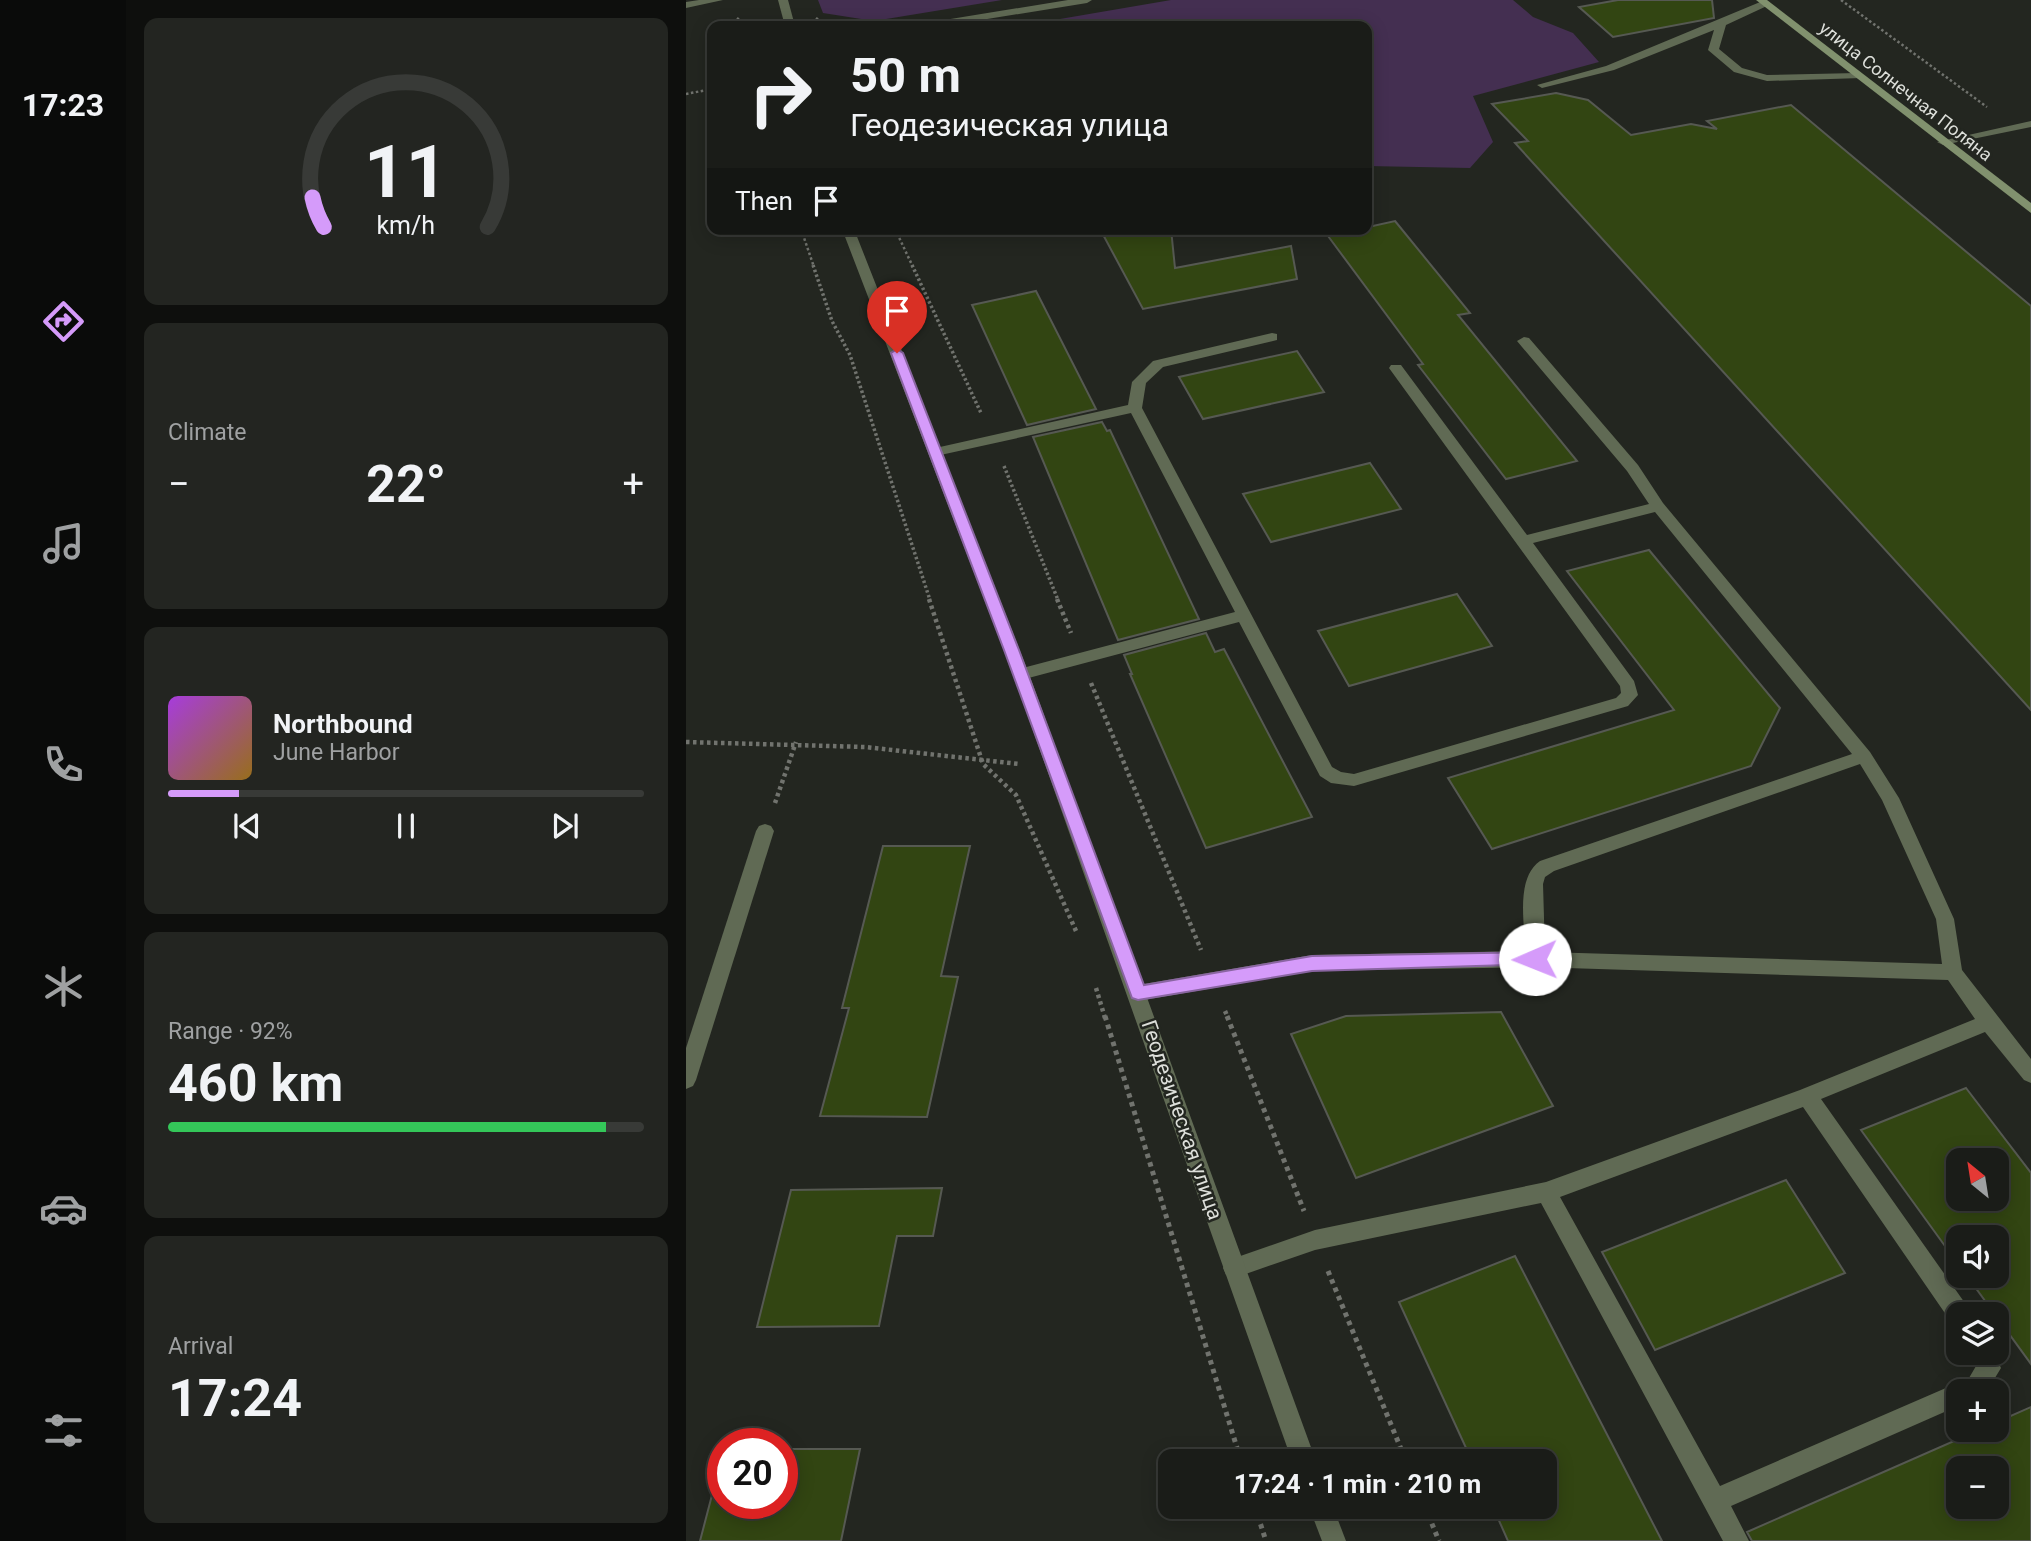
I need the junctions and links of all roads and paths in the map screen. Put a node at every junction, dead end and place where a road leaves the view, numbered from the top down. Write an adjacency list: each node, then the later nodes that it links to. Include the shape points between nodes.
1 (718, 0): 6 (street)
2 (783, 0): 7 (street)
3 (1087, 0): 8 (street)
4 (1841, 0): 15 (path)
5 (1763, 2): 9 (street); 10 (street, улица Солнечная Поляна)
6 (686, 5)
7 (789, 21)
8 (957, 21)
9 (1721, 23): 10 (street, via 1713,50 1738,71 1767,78); 11 (street, via 1610,68)
10 (1857, 76): 16 (street, улица Солнечная Поляна)
11 (1542, 85)
12 (707, 90): 13 (path)
13 (686, 94)
14 (2031, 124): 15 (street)
15 (2015, 127): 16 (street)
16 (1943, 142): 17 (street, улица Солнечная Поляна)
17 (2031, 209)
18 (804, 235): 36 (path, via 832,321 850,355)
19 (850, 235): 26 (street, Геодезическая улица)
20 (898, 235): 25 (path)
21 (1272, 337): 24 (street, via 1158,364 1139,382)
22 (1524, 341): 27 (street, via 1633,468)
23 (1396, 368): 28 (street)
24 (1135, 408): 25 (street); 29 (street)
25 (994, 439): 26 (street); 30 (path)
26 (936, 452): 31 (street, Геодезическая улица)
27 (1658, 506): 28 (street); 34 (street)
28 (1523, 541): 29 (street, via 1628,685 1630,695 1622,702 1354,780 1337,778 1326,771)
29 (1245, 615): 30 (street)
30 (1081, 659): 31 (street); 41 (path)
31 (1021, 674): 35 (street, Геодезическая улица)
32 (686, 742): 33 (path)
33 (796, 742): 36 (path, via 894,750); 37 (path)
34 (1864, 756): 39 (street, via 1547,866 1537,873 1534,884); 40 (street, via 1890,798 1945,919)
35 (1051, 763): 36 (path); 43 (street, Геодезическая улица)
36 (983, 764): 38 (path, via 1016,795)
37 (765, 831): 46 (street)
38 (1080, 940)
39 (1535, 959): 40 (street); 41 (street, via 1312,964)
40 (1953, 972): 44 (street)
41 (1213, 978): 43 (street); 49 (path)
42 (1093, 979): 53 (path)
43 (1138, 993): 50 (street, Геодезическая улица)
44 (1989, 1022): 45 (street); 47 (street)
45 (2031, 1074)
46 (686, 1080)
47 (1807, 1096): 48 (street); 51 (street)
48 (1546, 1192): 49 (street); 56 (street)
49 (1315, 1240): 50 (street); 55 (path)
50 (1234, 1268): 54 (street, Геодезическая улица)
51 (1951, 1302)
52 (1946, 1399): 56 (street)
53 (1237, 1449)
54 (1300, 1449)
55 (1401, 1449)
56 (1715, 1501): 63 (street)
57 (1259, 1519): 60 (path)
58 (1326, 1519): 61 (street)
59 (1430, 1519): 62 (path)
60 (1266, 1541)
61 (1334, 1541)
62 (1439, 1541)
63 (1737, 1541)

